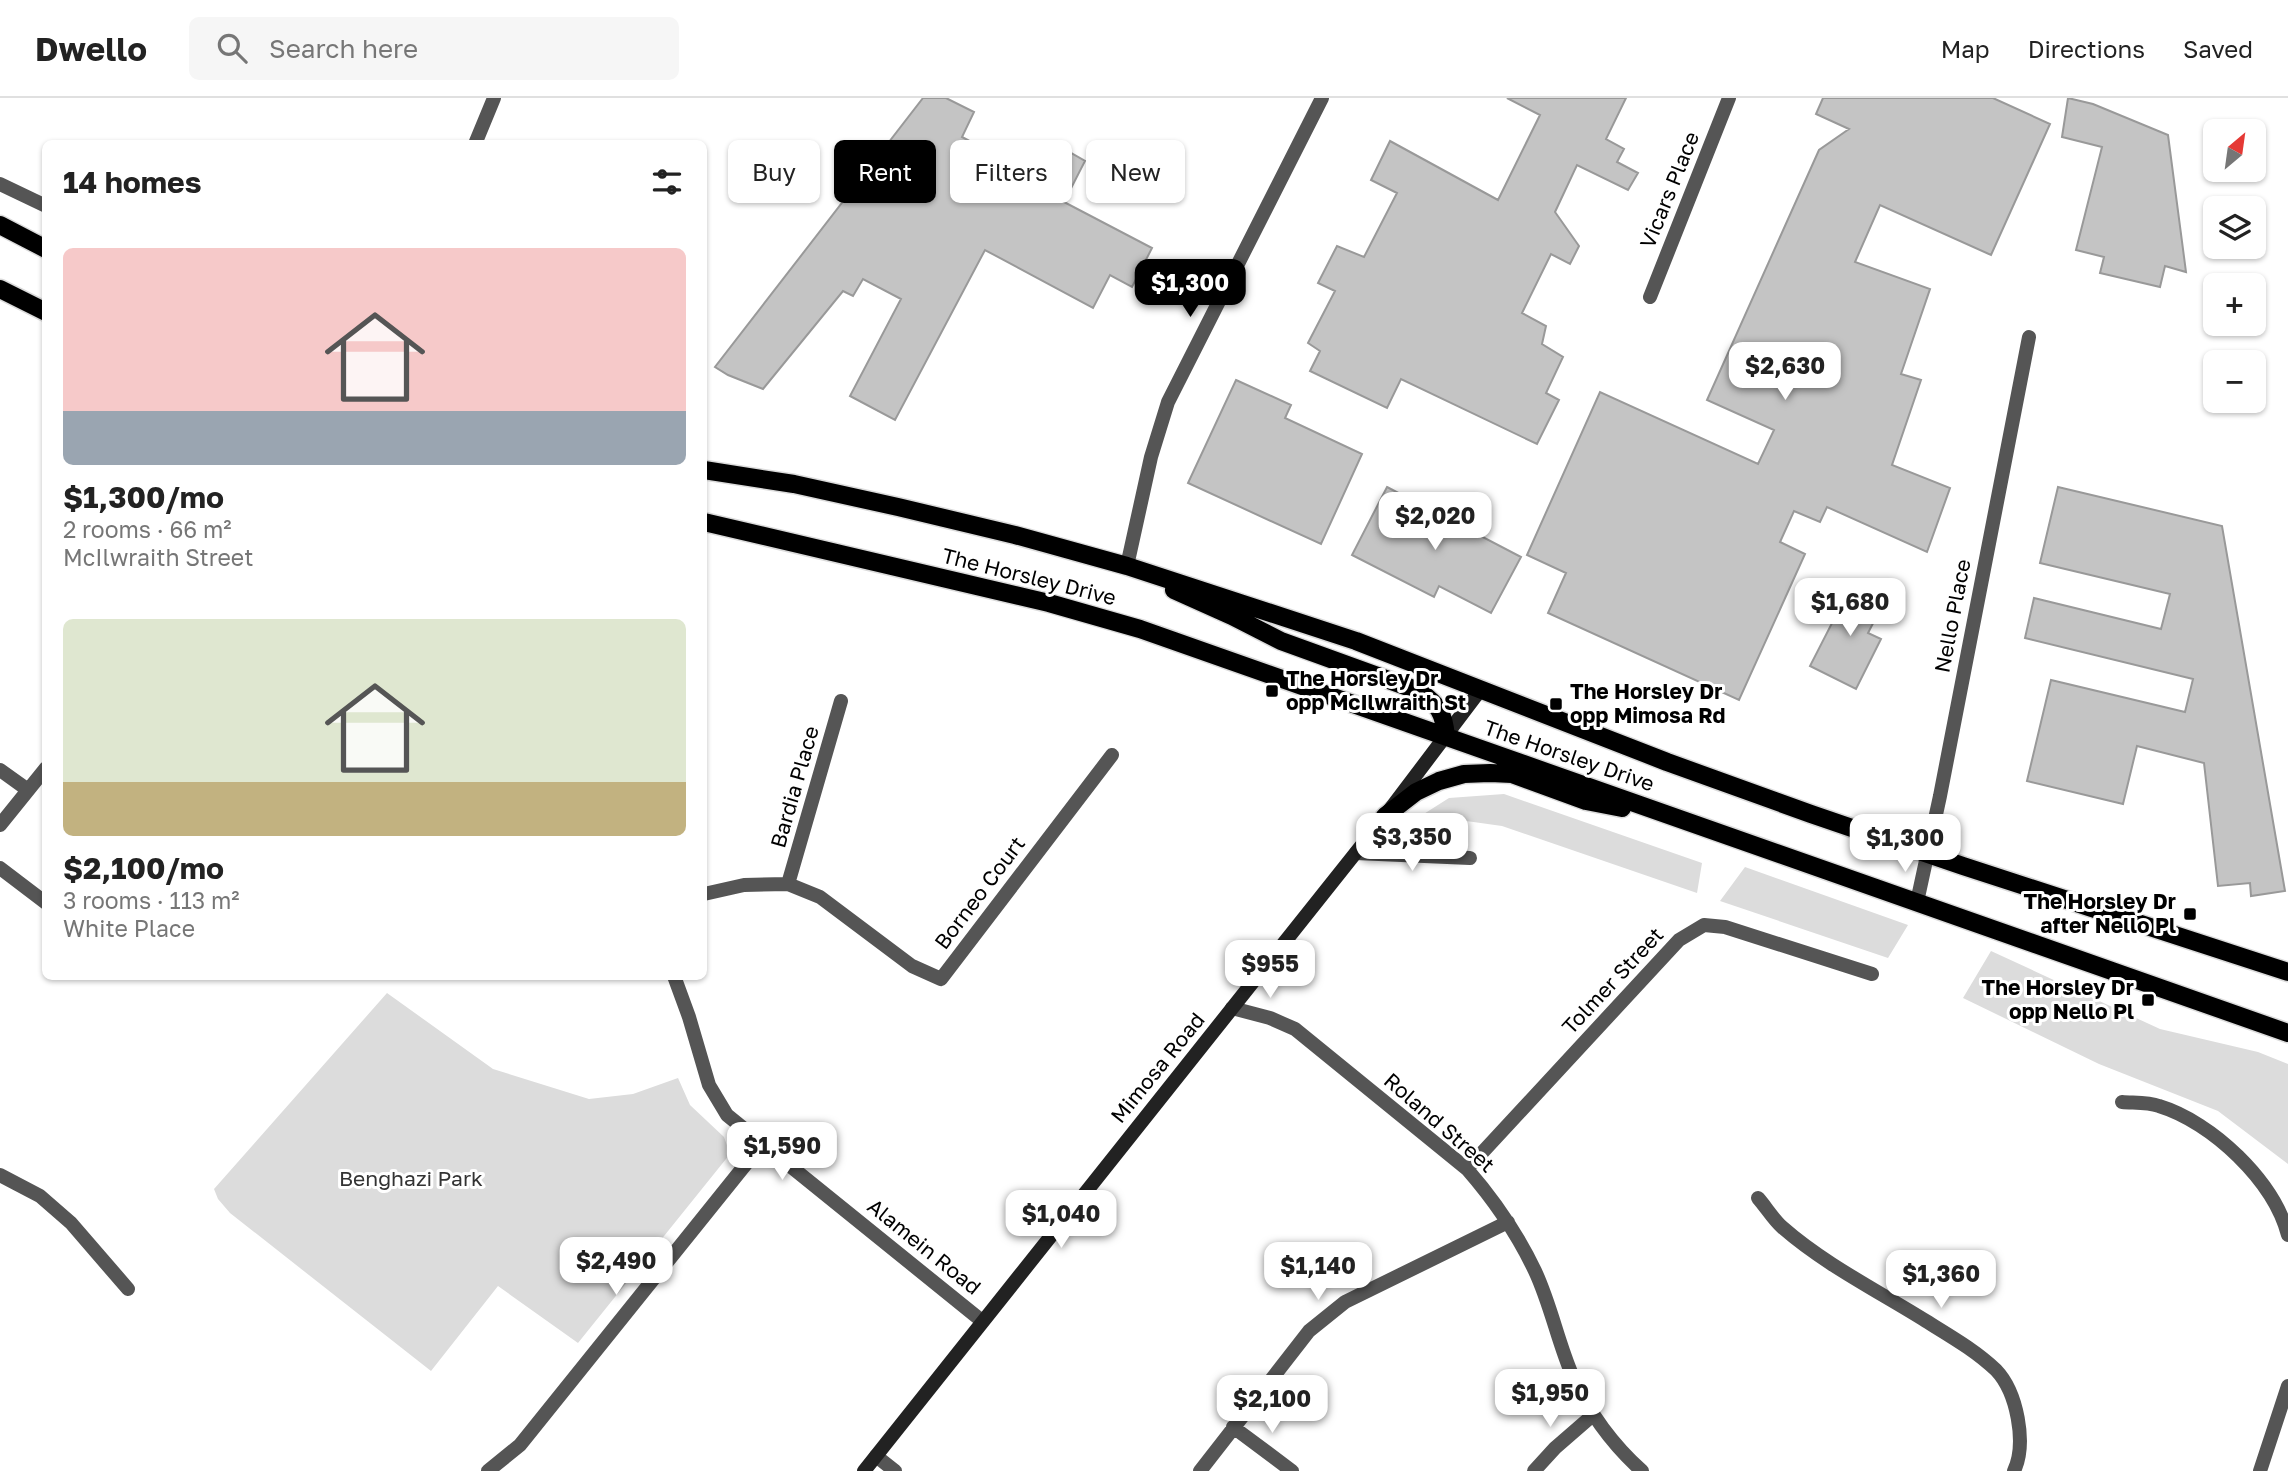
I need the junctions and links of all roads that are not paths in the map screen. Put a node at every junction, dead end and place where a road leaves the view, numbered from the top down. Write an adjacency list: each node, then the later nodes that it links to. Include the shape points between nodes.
1 (494, 98): 4 (street)
2 (1322, 98): 15 (street, via 1168,402)
3 (1729, 98): 10 (street, Vicars Place)
4 (477, 140)
5 (0, 184): 6 (street)
6 (42, 204)
7 (0, 225): 8 (main road)
8 (42, 247)
9 (0, 289): 11 (main road)
10 (1650, 297)
11 (37, 305)
12 (2029, 337): 27 (street, Nello Place)
13 (707, 470): 15 (main road, The Horsley Drive, via 898,507)
14 (707, 523): 18 (main road, The Horsley Drive, via 1127,625)
15 (1128, 566): 16 (main road, The Horsley Drive, via 1356,641); 18 (main road, via 1281,641 1419,691 1444,718)
16 (1481, 689): 18 (main road, Mimosa Road); 27 (main road, The Horsley Drive, via 1667,762)
17 (841, 701): 30 (street, Bardia Place)
18 (1446, 737): 23 (main road, Mimosa Road); 24 (main road, The Horsley Drive)
19 (1112, 755): 30 (street, Borneo Court, via 941,979 912,966 820,897)
20 (0, 770): 22 (street)
21 (42, 773): 22 (street)
22 (28, 790): 25 (street)
23 (1385, 816): 24 (main road, via 1416,792 1439,782 1464,774 1490,773 1512,774 1586,801); 26 (main road, Mimosa Road)
24 (1690, 822): 33 (main road, The Horsley Drive)
25 (0, 825)
26 (1356, 853): 28 (street); 37 (main road, Mimosa Road)
27 (1927, 855): 33 (street, Nello Place); 34 (main road, The Horsley Drive)
28 (1469, 858)
29 (0, 869): 32 (street)
30 (788, 884): 31 (street, Borneo Court, via 744,885)
31 (707, 893)
32 (42, 900)
33 (1917, 902): 38 (main road, The Horsley Drive)
34 (2288, 972)
35 (1872, 974): 41 (street, Tolmer Street, via 1725,927 1704,925 1679,940)
36 (676, 980): 40 (street, Alamein Road, via 709,1085 727,1115)
37 (1232, 1008): 41 (street, Roland Street, via 1295,1029); 47 (main road, Mimosa Road)
38 (2288, 1033)
39 (2122, 1102): 45 (street, via 2157,1105 2193,1119 2236,1153 2266,1189)
40 (762, 1144): 47 (street, Alamein Road); 52 (street, via 520,1445)
41 (1466, 1169): 44 (street, Roland Street)
42 (0, 1175): 46 (street, via 40,1196 71,1223)
43 (1758, 1198): 59 (street, via 1781,1226 1970,1348 1997,1372 2014,1400 2020,1427)
44 (1508, 1222): 49 (street, Roland Street, via 1535,1272 1573,1376); 50 (street, via 1346,1303 1309,1331)
45 (2288, 1235)
46 (128, 1289)
47 (982, 1321): 51 (main road, Mimosa Road)
48 (2288, 1386): 60 (street)
49 (1593, 1415): 57 (street); 58 (street, Roland Street)
50 (1233, 1427): 55 (street); 56 (street)
51 (876, 1456): 53 (main road, Mimosa Road); 54 (street)
52 (488, 1471)
53 (864, 1471)
54 (895, 1471)
55 (1200, 1471)
56 (1292, 1471)
57 (1534, 1471)
58 (1642, 1471)
59 (2014, 1471)
60 (2260, 1471)

